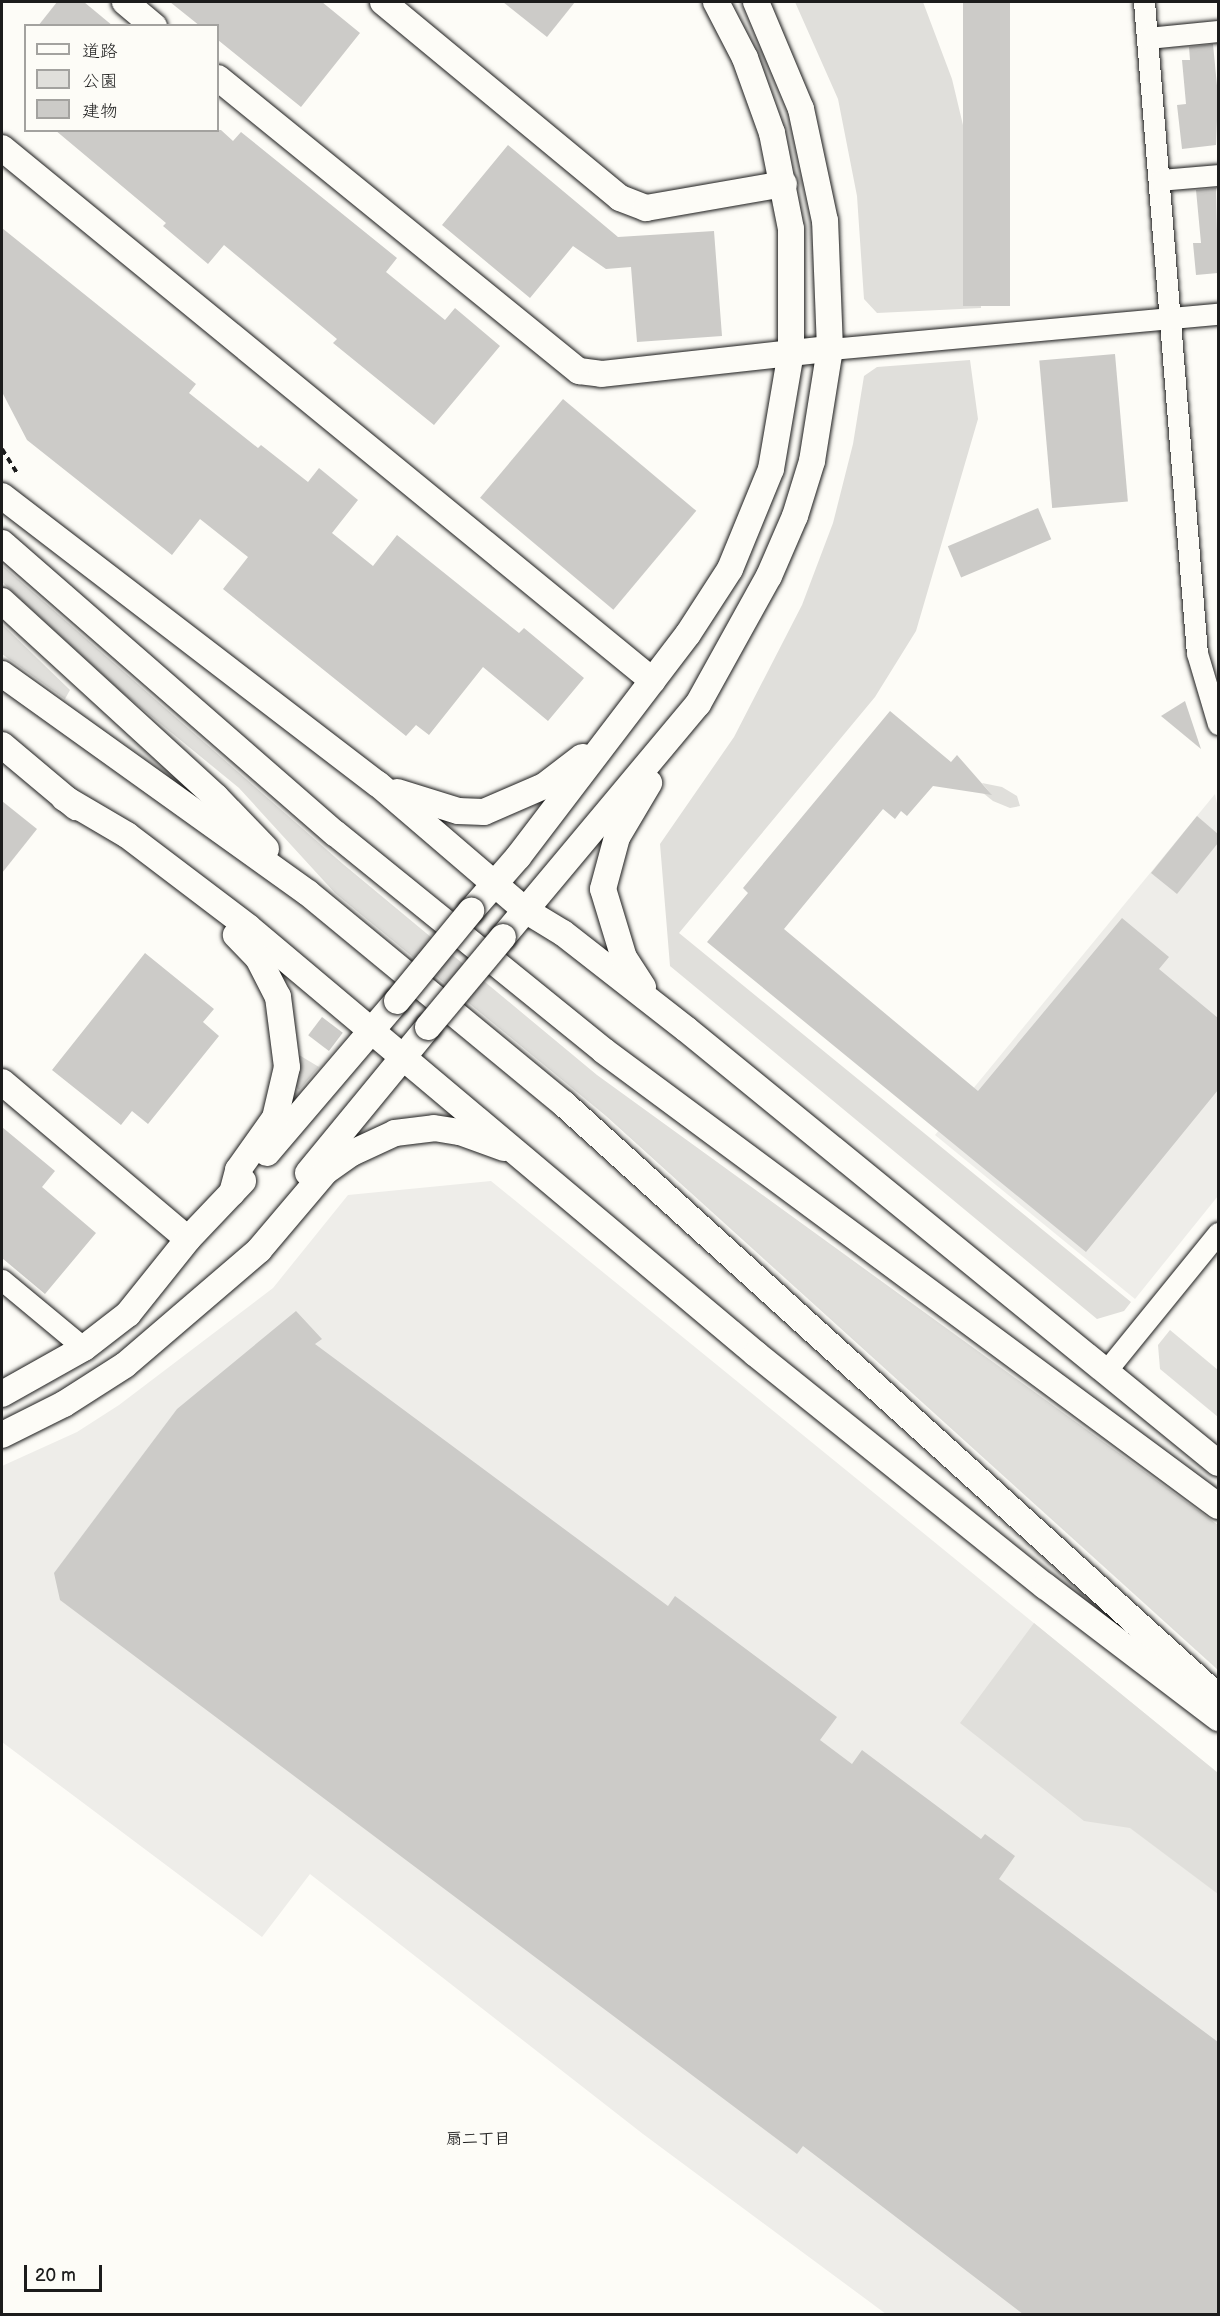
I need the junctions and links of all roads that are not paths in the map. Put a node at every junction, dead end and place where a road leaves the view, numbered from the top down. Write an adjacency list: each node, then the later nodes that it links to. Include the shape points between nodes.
1 (125, 2): 6 (street)
2 (383, 2): 13 (street, via 620,198 646,207)
3 (716, 2): 13 (street, via 756,86)
4 (756, 2): 16 (street, via 795,92 818,173 829,269)
5 (1144, 2): 8 (street)
6 (152, 24)
7 (1218, 31): 8 (street)
8 (1148, 38): 12 (street)
9 (219, 79): 17 (street, via 579,371 602,374)
10 (2, 148): 22 (street)
11 (1218, 175): 12 (street)
12 (1161, 180): 15 (street)
13 (784, 184): 17 (street, via 794,255)
14 (1218, 314): 15 (street)
15 (1170, 317): 16 (street); 24 (street, via 1197,653)
16 (830, 349): 17 (street); 23 (street, via 818,438 795,516 746,621)
17 (791, 352): 22 (street, via 775,452 745,538 713,598)
18 (2, 496): 27 (street)
19 (2, 543): 47 (street, via 335,832 604,1051)
20 (2, 601): 30 (street, via 216,797)
21 (2, 674): 30 (street)
22 (653, 681): 25 (street)
23 (698, 704): 31 (street); 32 (street, via 675,747 625,821 610,853 603,889 624,958 647,993)
24 (1218, 724)
25 (613, 730): 27 (street, via 544,786 484,813 458,812); 29 (street)
26 (2, 745): 28 (street)
27 (378, 784): 29 (street)
28 (64, 798): 33 (street, via 127,835 248,927); 37 (street, via 235,935 258,958 273,983 285,1025 284,1093 266,1135 238,1170)
29 (495, 884): 31 (street); 33 (street, bridge)
30 (308, 892): 48 (street, via 564,1104)
31 (525, 910): 32 (street, via 563,933); 34 (street, bridge)
32 (686, 1029): 43 (street)
33 (373, 1031): 34 (street); 37 (street)
34 (404, 1057): 36 (street); 41 (street)
35 (2, 1082): 39 (street)
36 (522, 1154): 41 (street, via 446,1129 420,1129 381,1138 326,1171 259,1250); 49 (street, via 756,1354 1045,1586)
37 (232, 1193): 39 (street)
38 (1218, 1233): 43 (street)
39 (188, 1239): 42 (street, via 135,1307)
40 (2, 1280): 42 (street)
41 (214, 1287): 45 (street, via 153,1342 97,1384)
42 (84, 1348): 44 (street)
43 (1106, 1371): 46 (street)
44 (2, 1394)
45 (2, 1435)
46 (1218, 1463)
47 (1218, 1506)
48 (1218, 1697)
49 (1218, 1718)

